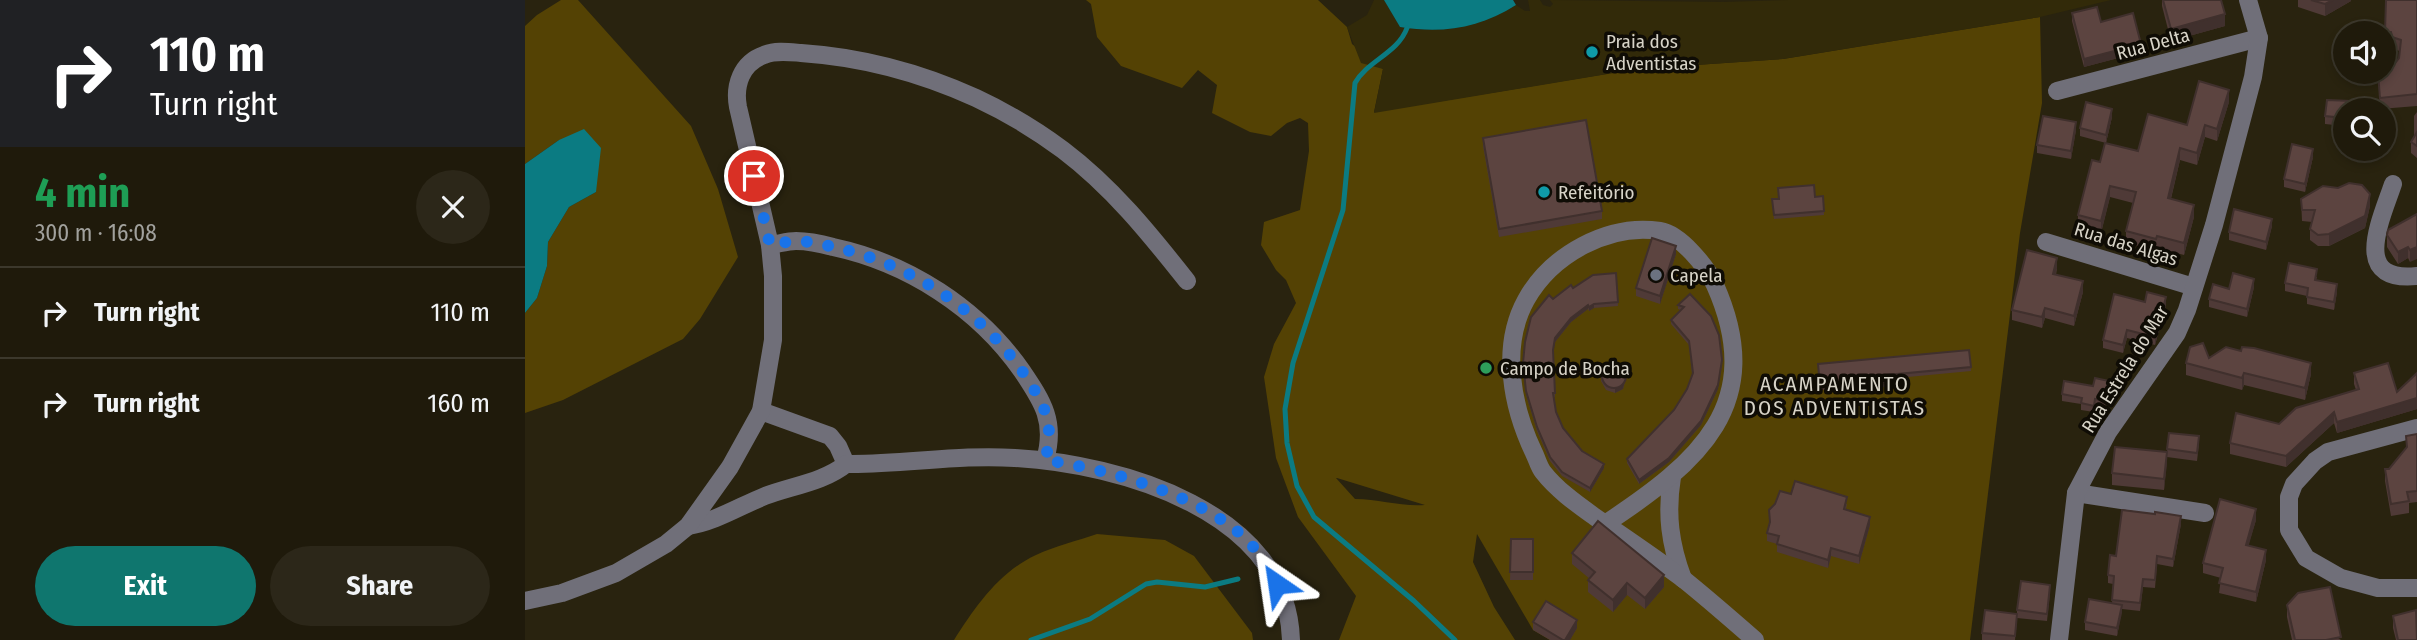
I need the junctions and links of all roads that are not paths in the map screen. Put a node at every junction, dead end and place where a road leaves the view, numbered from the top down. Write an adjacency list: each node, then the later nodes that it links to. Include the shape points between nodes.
1 (2248, 0): 2 (street, Rua Estrela do Mar)
2 (2259, 38): 3 (street, Rua Delta); 9 (street, Rua Estrela do Mar, via 2253,77)
3 (2057, 91)
4 (2393, 184): 7 (street, via 2375,238 2375,258 2385,272 2398,278)
5 (2046, 242): 9 (street, Rua das Algas)
6 (770, 245): 8 (street, via 737,99 738,82 747,66 763,55 816,54 882,65 946,85 1035,131 1115,195); 10 (street, via 773,340); 12 (street, via 795,241 849,250 925,282 966,311 1002,345 1038,395 1049,426)
7 (2417, 276)
8 (1187, 281)
9 (2194, 287): 15 (street, Rua Estrela do Mar, via 2177,333 2108,432)
10 (761, 411): 13 (street, via 830,436); 18 (street, via 730,467)
11 (2417, 428): 20 (street, via 2328,452 2294,484 2289,508 2290,530 2306,558 2341,578 2378,588)
12 (1045, 460): 13 (street, via 985,457); 22 (street, via 1133,480 1233,528 1258,553 1277,584)
13 (846, 464): 18 (street, via 834,474)
14 (1672, 477): 17 (street); 17 (street, via 1719,421 1732,390 1734,352 1727,312 1711,275 1688,247 1662,231 1630,230 1602,236 1576,249 1548,272 1526,300 1515,330 1511,364 1514,398 1543,471); 19 (street, via 1669,529)
15 (2076, 493): 16 (street); 24 (street, Rua Estrela do Mar)
16 (2205, 513)
17 (1605, 524): 19 (street)
18 (688, 526): 21 (street, via 616,573)
19 (1683, 579): 23 (street)
20 (2417, 588)
21 (525, 601)
22 (1291, 640)
23 (1755, 640)
24 (2059, 640)

